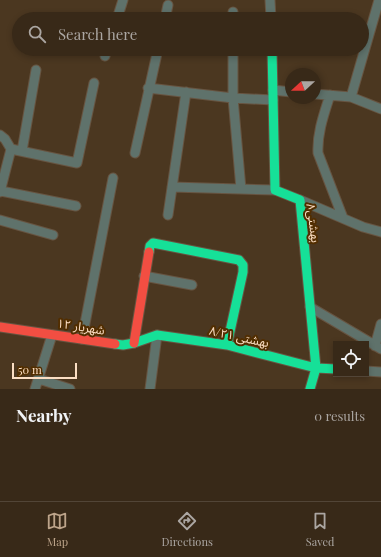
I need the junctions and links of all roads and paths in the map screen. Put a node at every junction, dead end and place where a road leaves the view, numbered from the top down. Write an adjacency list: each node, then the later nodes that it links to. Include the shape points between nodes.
1 (123, 0): 5 (street)
2 (270, 0): 7 (street)
3 (379, 0): 8 (street)
4 (168, 5): 6 (street)
5 (119, 12)
6 (166, 12)
7 (270, 12)
8 (369, 35)
9 (156, 56): 15 (street)
10 (233, 56): 22 (street)
11 (272, 56): 16 (street)
12 (363, 56): 21 (street)
13 (36, 70): 27 (street)
14 (94, 83): 27 (street, via 77,162)
15 (148, 88): 18 (street); 28 (street)
16 (273, 90): 17 (street); 23 (street)
17 (285, 91)
18 (186, 92): 22 (street); 30 (street)
19 (321, 94): 20 (street)
20 (330, 95): 21 (street); 37 (street, via 321,127 318,153)
21 (351, 97): 24 (street)
22 (233, 98): 23 (street); 31 (street)
23 (273, 100): 32 (street)
24 (381, 109)
25 (0, 135): 26 (street)
26 (11, 149): 27 (street); 33 (street)
27 (22, 151)
28 (135, 153)
29 (113, 178): 48 (street)
30 (172, 187): 31 (street); 36 (street)
31 (241, 189): 32 (street)
32 (275, 190): 34 (street, بهشتی۸)
33 (0, 191): 35 (street)
34 (300, 200): 37 (street); 43 (street, بهشتی۸)
35 (76, 206)
36 (168, 215)
37 (343, 218): 39 (street)
38 (0, 220): 40 (street)
39 (381, 232)
40 (53, 235)
41 (144, 276): 42 (street); 49 (street); 50 (street, via 150,246 153,243 238,260 243,265 243,272)
42 (192, 285)
43 (310, 307): 51 (street); 52 (street, بهشتی۸)
44 (381, 324): 51 (street)
45 (0, 327): 46 (street, شهریار ۱۲)
46 (52, 334): 48 (street, شهریار ۱۲); 56 (street)
47 (156, 336): 49 (street, شهریار ۱۲); 50 (street, بهشتی ۸/۲۱); 59 (street)
48 (82, 339): 49 (street, شهریار ۱۲, via 123,345)
49 (134, 343)
50 (227, 345): 52 (street, بهشتی ۸/۲۱)
51 (378, 348)
52 (316, 368): 53 (street, بهشتی ۸/۲۱); 60 (street, بهشتی۸)
53 (333, 369)
54 (369, 371): 55 (street)
55 (381, 372)
56 (39, 379): 57 (street); 58 (street)
57 (36, 389)
58 (70, 389)
59 (150, 389)
60 (310, 389)

